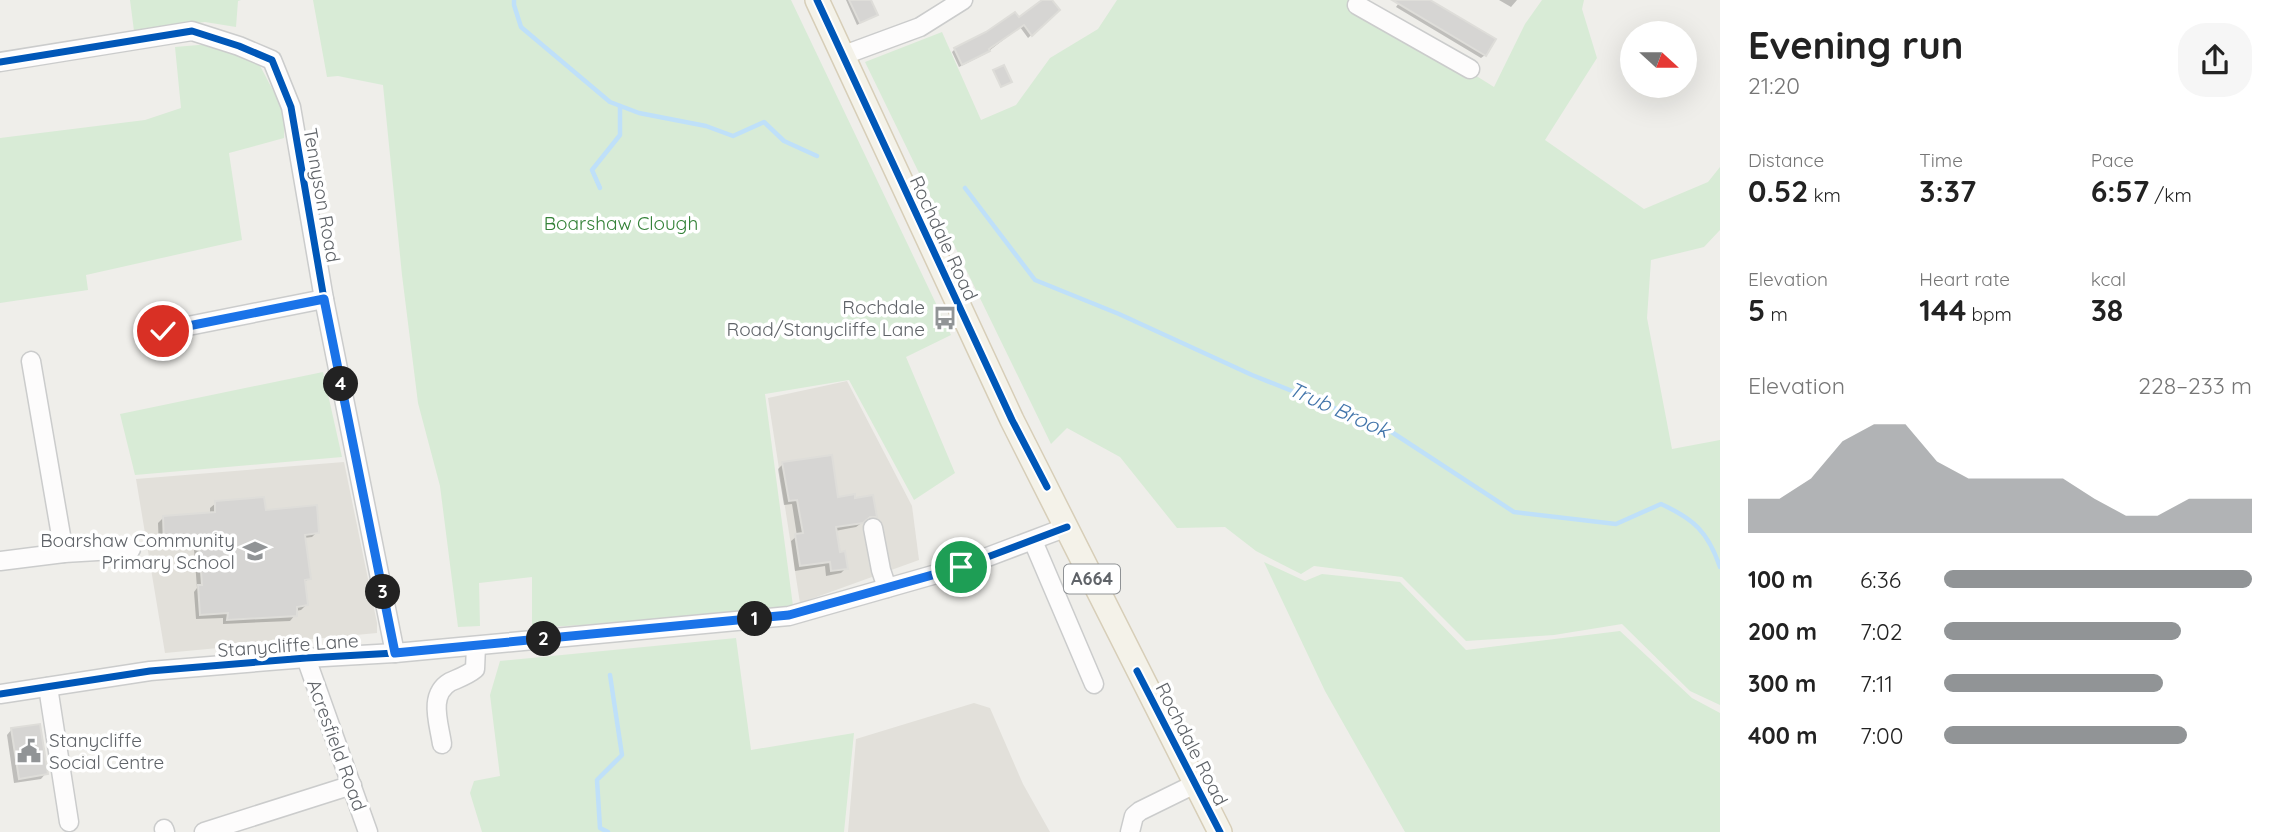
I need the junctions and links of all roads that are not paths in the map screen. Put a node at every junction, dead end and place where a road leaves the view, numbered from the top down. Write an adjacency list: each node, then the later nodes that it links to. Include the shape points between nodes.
1 (817, 0): 5 (main road, Rochdale Road / A664)
2 (964, 0): 5 (street, via 920,27)
3 (1357, 5): 4 (street)
4 (1380, 8): 7 (street, via 1401,32)
5 (844, 55): 11 (main road, Rochdale Road / A664, via 1001,396)
6 (0, 62): 8 (street, Tennyson Road, via 192,31 272,60 291,107)
7 (1470, 69)
8 (324, 299): 9 (street); 19 (street, Tennyson Road)
9 (163, 331)
10 (31, 361): 15 (street)
11 (1067, 527): 13 (street, Stanycliffe Lane); 25 (main road, Rochdale Road / A664)
12 (873, 528): 17 (street)
13 (1032, 541): 17 (street, Stanycliffe Lane); 21 (street)
14 (131, 549): 15 (street)
15 (64, 553): 16 (street)
16 (0, 561)
17 (887, 588): 18 (street, Stanycliffe Lane, via 789,615)
18 (476, 646): 19 (street, Stanycliffe Lane); 24 (street, via 473,671 447,684 437,695)
19 (395, 653): 20 (street, Stanycliffe Lane)
20 (306, 658): 22 (street, Stanycliffe Lane, via 150,671); 26 (street, Acresfield Road)
21 (1094, 684)
22 (48, 687): 23 (street, Stanycliffe Lane); 27 (street)
23 (0, 694)
24 (442, 744)
25 (1195, 783): 30 (street, via 1140,811); 31 (main road, Rochdale Road / A664)
26 (352, 785): 28 (street); 29 (street, Acresfield Road)
27 (69, 822)
28 (204, 832)
29 (368, 832)
30 (1130, 832)
31 (1220, 832)

